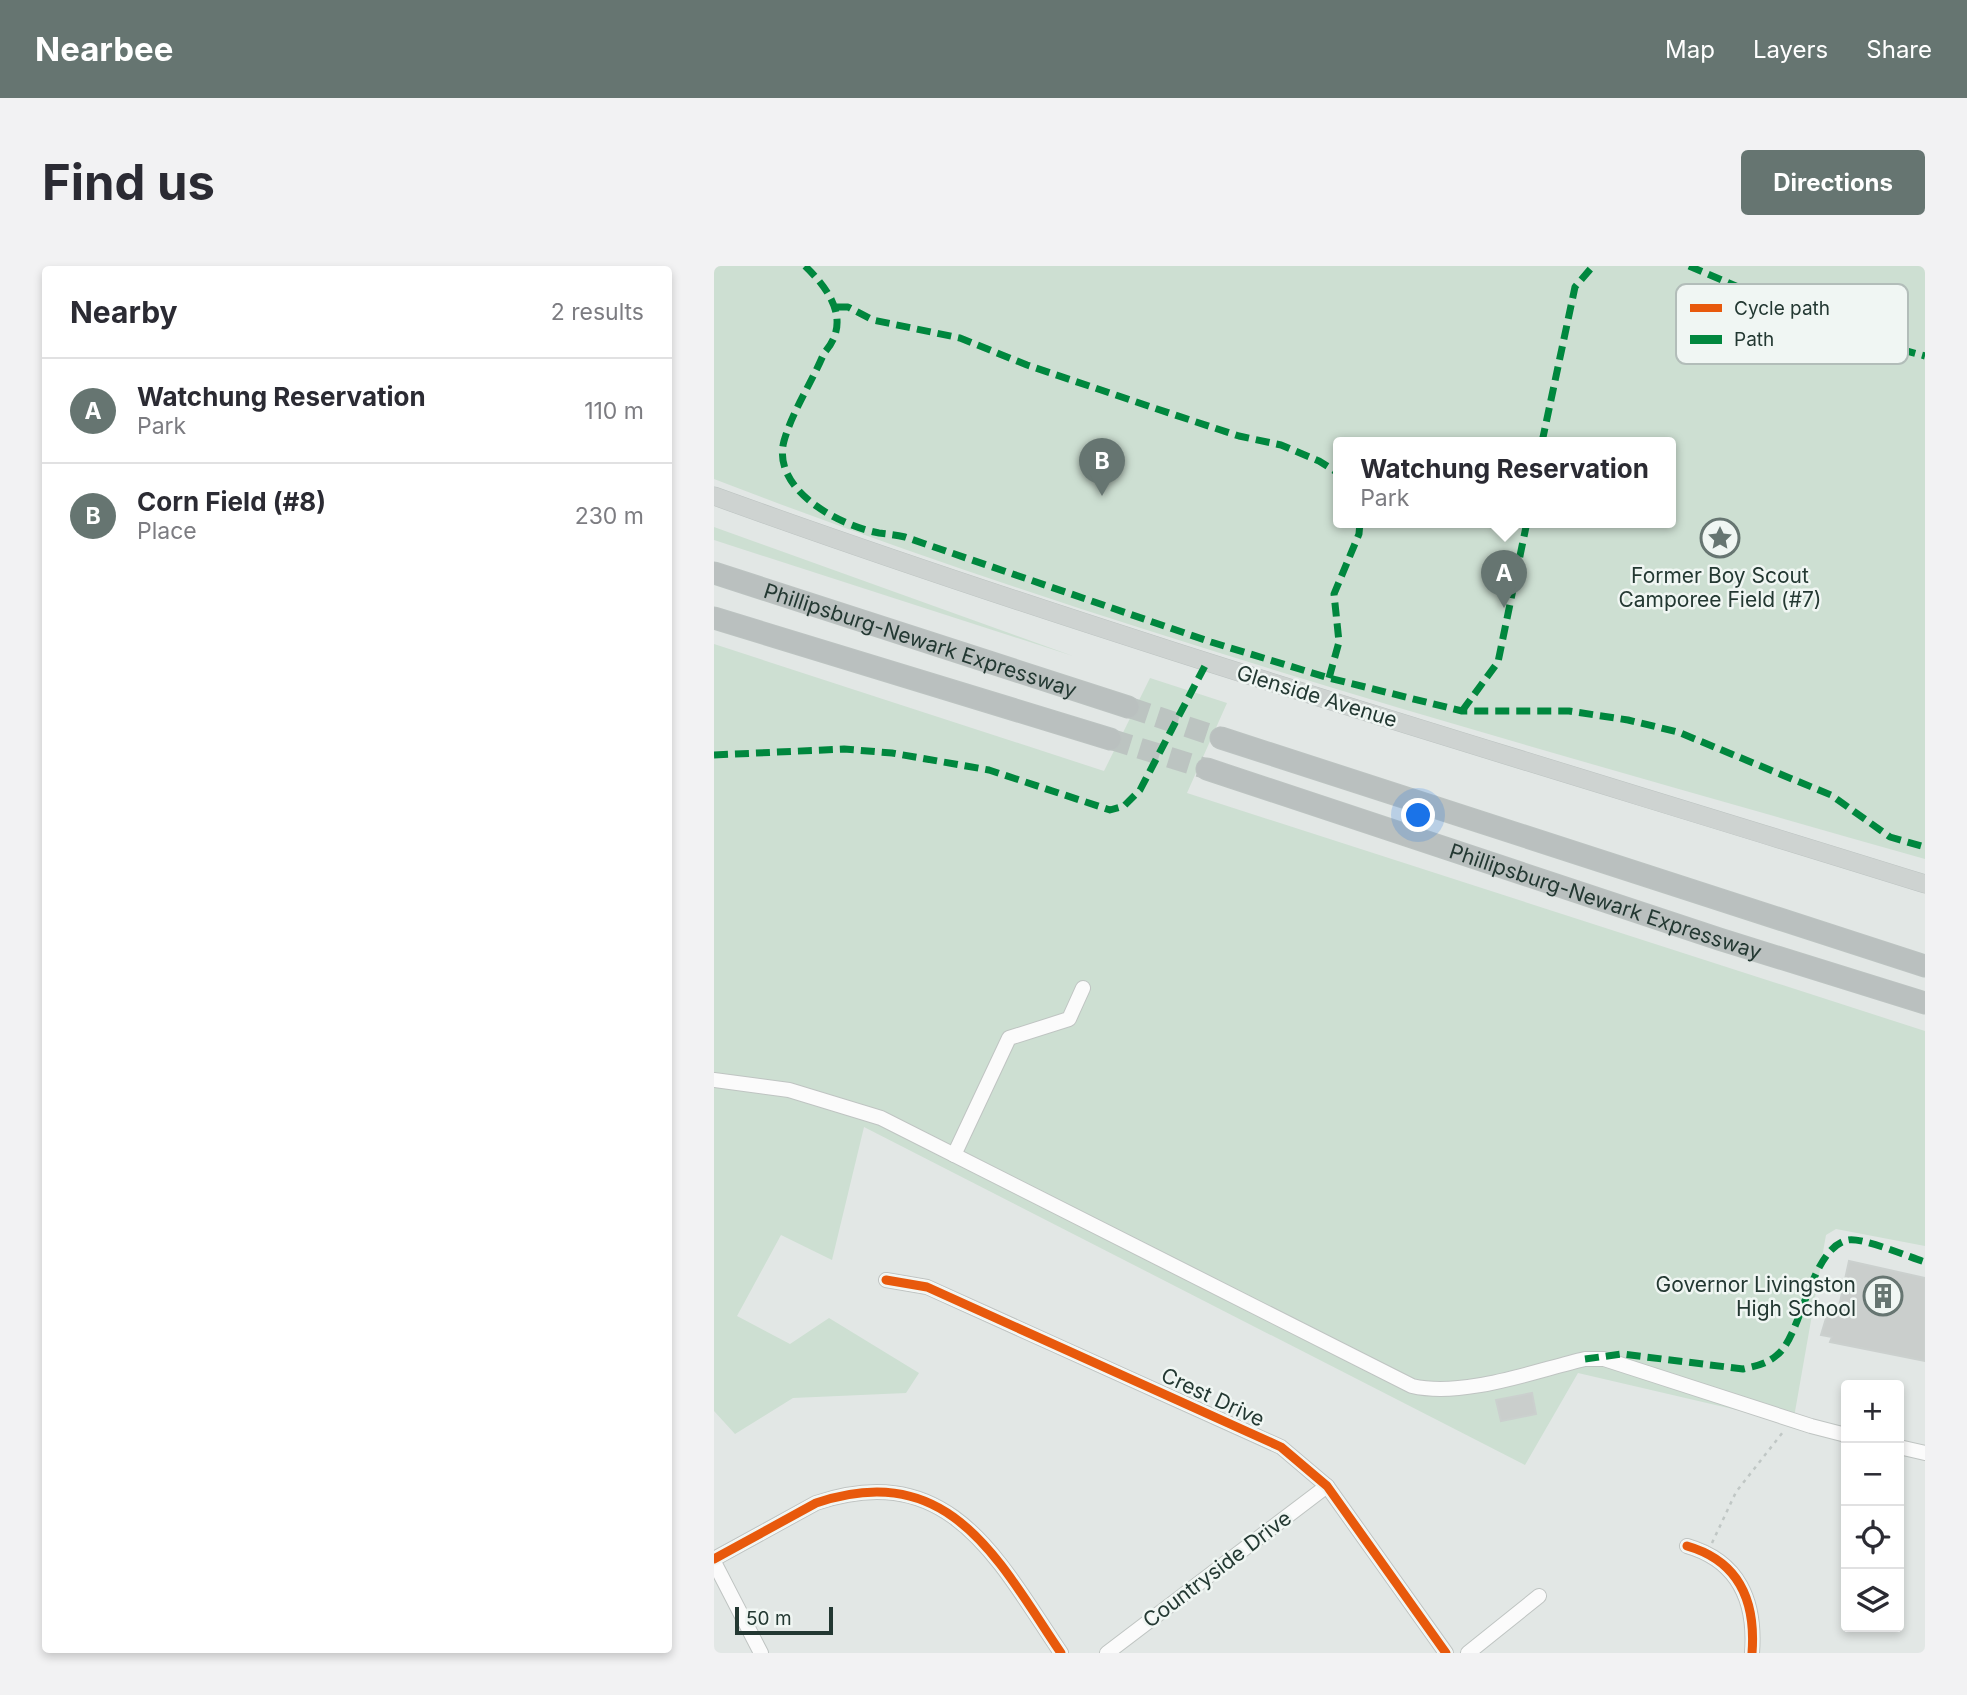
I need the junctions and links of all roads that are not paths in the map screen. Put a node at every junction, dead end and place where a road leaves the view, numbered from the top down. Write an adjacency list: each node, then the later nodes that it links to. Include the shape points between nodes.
1 (714, 496): 8 (main road, Glenside Avenue, via 1207,662)
2 (714, 573): 4 (highway, Phillipsburg-Newark Expressway)
3 (714, 618): 6 (highway, Phillipsburg-Newark Expressway)
4 (1128, 707)
5 (1221, 738): 9 (highway, Phillipsburg-Newark Expressway)
6 (1110, 739)
7 (1207, 769): 11 (highway, Phillipsburg-Newark Expressway)
8 (1925, 884)
9 (1925, 966)
10 (1083, 988): 13 (street, via 1069,1019 1009,1038)
11 (1925, 1003)
12 (714, 1080): 13 (street, via 831,1100 881,1118)
13 (954, 1155): 15 (street, via 1412,1386 1435,1392 1464,1388 1585,1359 1604,1359)
14 (886, 1280): 18 (street, Crest Drive, via 927,1287 1234,1425 1281,1447)
15 (1841, 1434)
16 (1904, 1448): 17 (street)
17 (1925, 1453)
18 (1327, 1486): 24 (street, Countryside Drive); 25 (street, Crest Drive)
19 (1687, 1546): 27 (street, via 1722,1560 1742,1587)
20 (714, 1561): 22 (street); 23 (street, via 832,1497 880,1492 911,1497 955,1517 979,1537)
21 (1539, 1596): 26 (street)
22 (761, 1653)
23 (1061, 1653)
24 (1107, 1653)
25 (1446, 1653)
26 (1468, 1653)
27 (1752, 1653)

